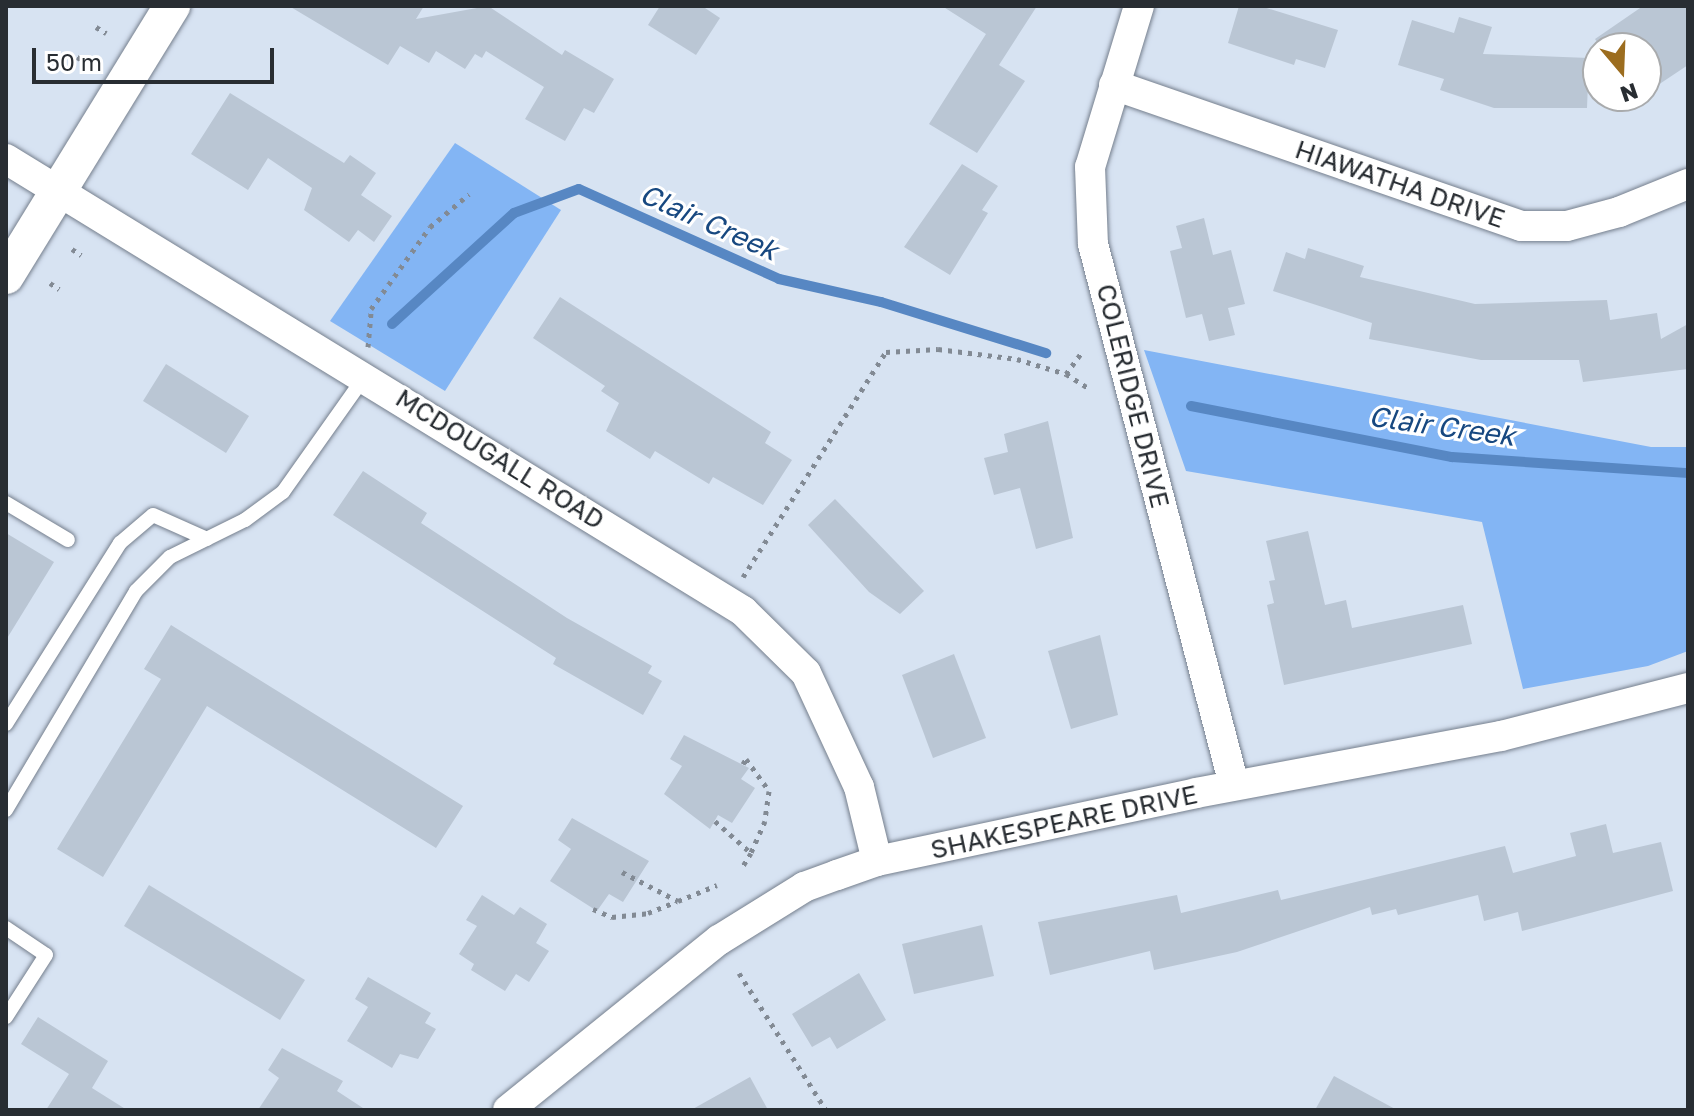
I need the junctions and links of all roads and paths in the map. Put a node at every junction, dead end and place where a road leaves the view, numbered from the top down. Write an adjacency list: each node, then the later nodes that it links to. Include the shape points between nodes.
1 (172, 6): 10 (street)
2 (1139, 6): 7 (street, COLERIDGE DRIVE)
3 (96, 27): 4 (path)
4 (106, 33)
5 (77, 57): 6 (path)
6 (88, 63)
7 (1114, 85): 9 (street, HIAWATHA DRIVE, via 1521,226 1567,226); 28 (street, COLERIDGE DRIVE, via 1090,167 1093,244)
8 (6, 159): 10 (street, MCDOUGALL ROAD)
9 (1688, 184)
10 (58, 192): 14 (street); 19 (street, MCDOUGALL ROAD)
11 (469, 194): 19 (path, via 430,227 371,309)
12 (72, 249): 13 (path)
13 (81, 255)
14 (6, 276)
15 (50, 283): 16 (path)
16 (59, 289)
17 (1081, 353): 18 (path)
18 (1066, 374): 20 (path); 24 (path, via 1017,359 938,349 886,352)
19 (365, 375): 22 (lane, via 283,492); 24 (street, MCDOUGALL ROAD)
20 (1090, 389)
21 (6, 503): 23 (lane)
22 (207, 539): 26 (lane, via 153,515 120,543); 29 (lane, via 170,557 136,591)
23 (68, 540)
24 (727, 601): 32 (street, MCDOUGALL ROAD, via 806,673 859,787)
25 (1688, 688): 28 (street, SHAKESPEARE DRIVE, via 1501,736)
26 (6, 724)
27 (743, 764): 31 (path, via 746,759 769,791 765,821)
28 (1234, 785): 32 (street, SHAKESPEARE DRIVE)
29 (6, 810)
30 (715, 821): 31 (path)
31 (751, 853): 33 (path)
32 (877, 861): 41 (street, SHAKESPEARE DRIVE, via 804,887 719,940)
33 (743, 866)
34 (622, 872): 36 (path)
35 (717, 885): 36 (path)
36 (678, 901): 37 (path, via 648,913 612,917)
37 (593, 909)
38 (6, 928): 40 (lane, via 46,955)
39 (739, 973): 42 (path)
40 (6, 1017)
41 (508, 1110)
42 (826, 1110)

